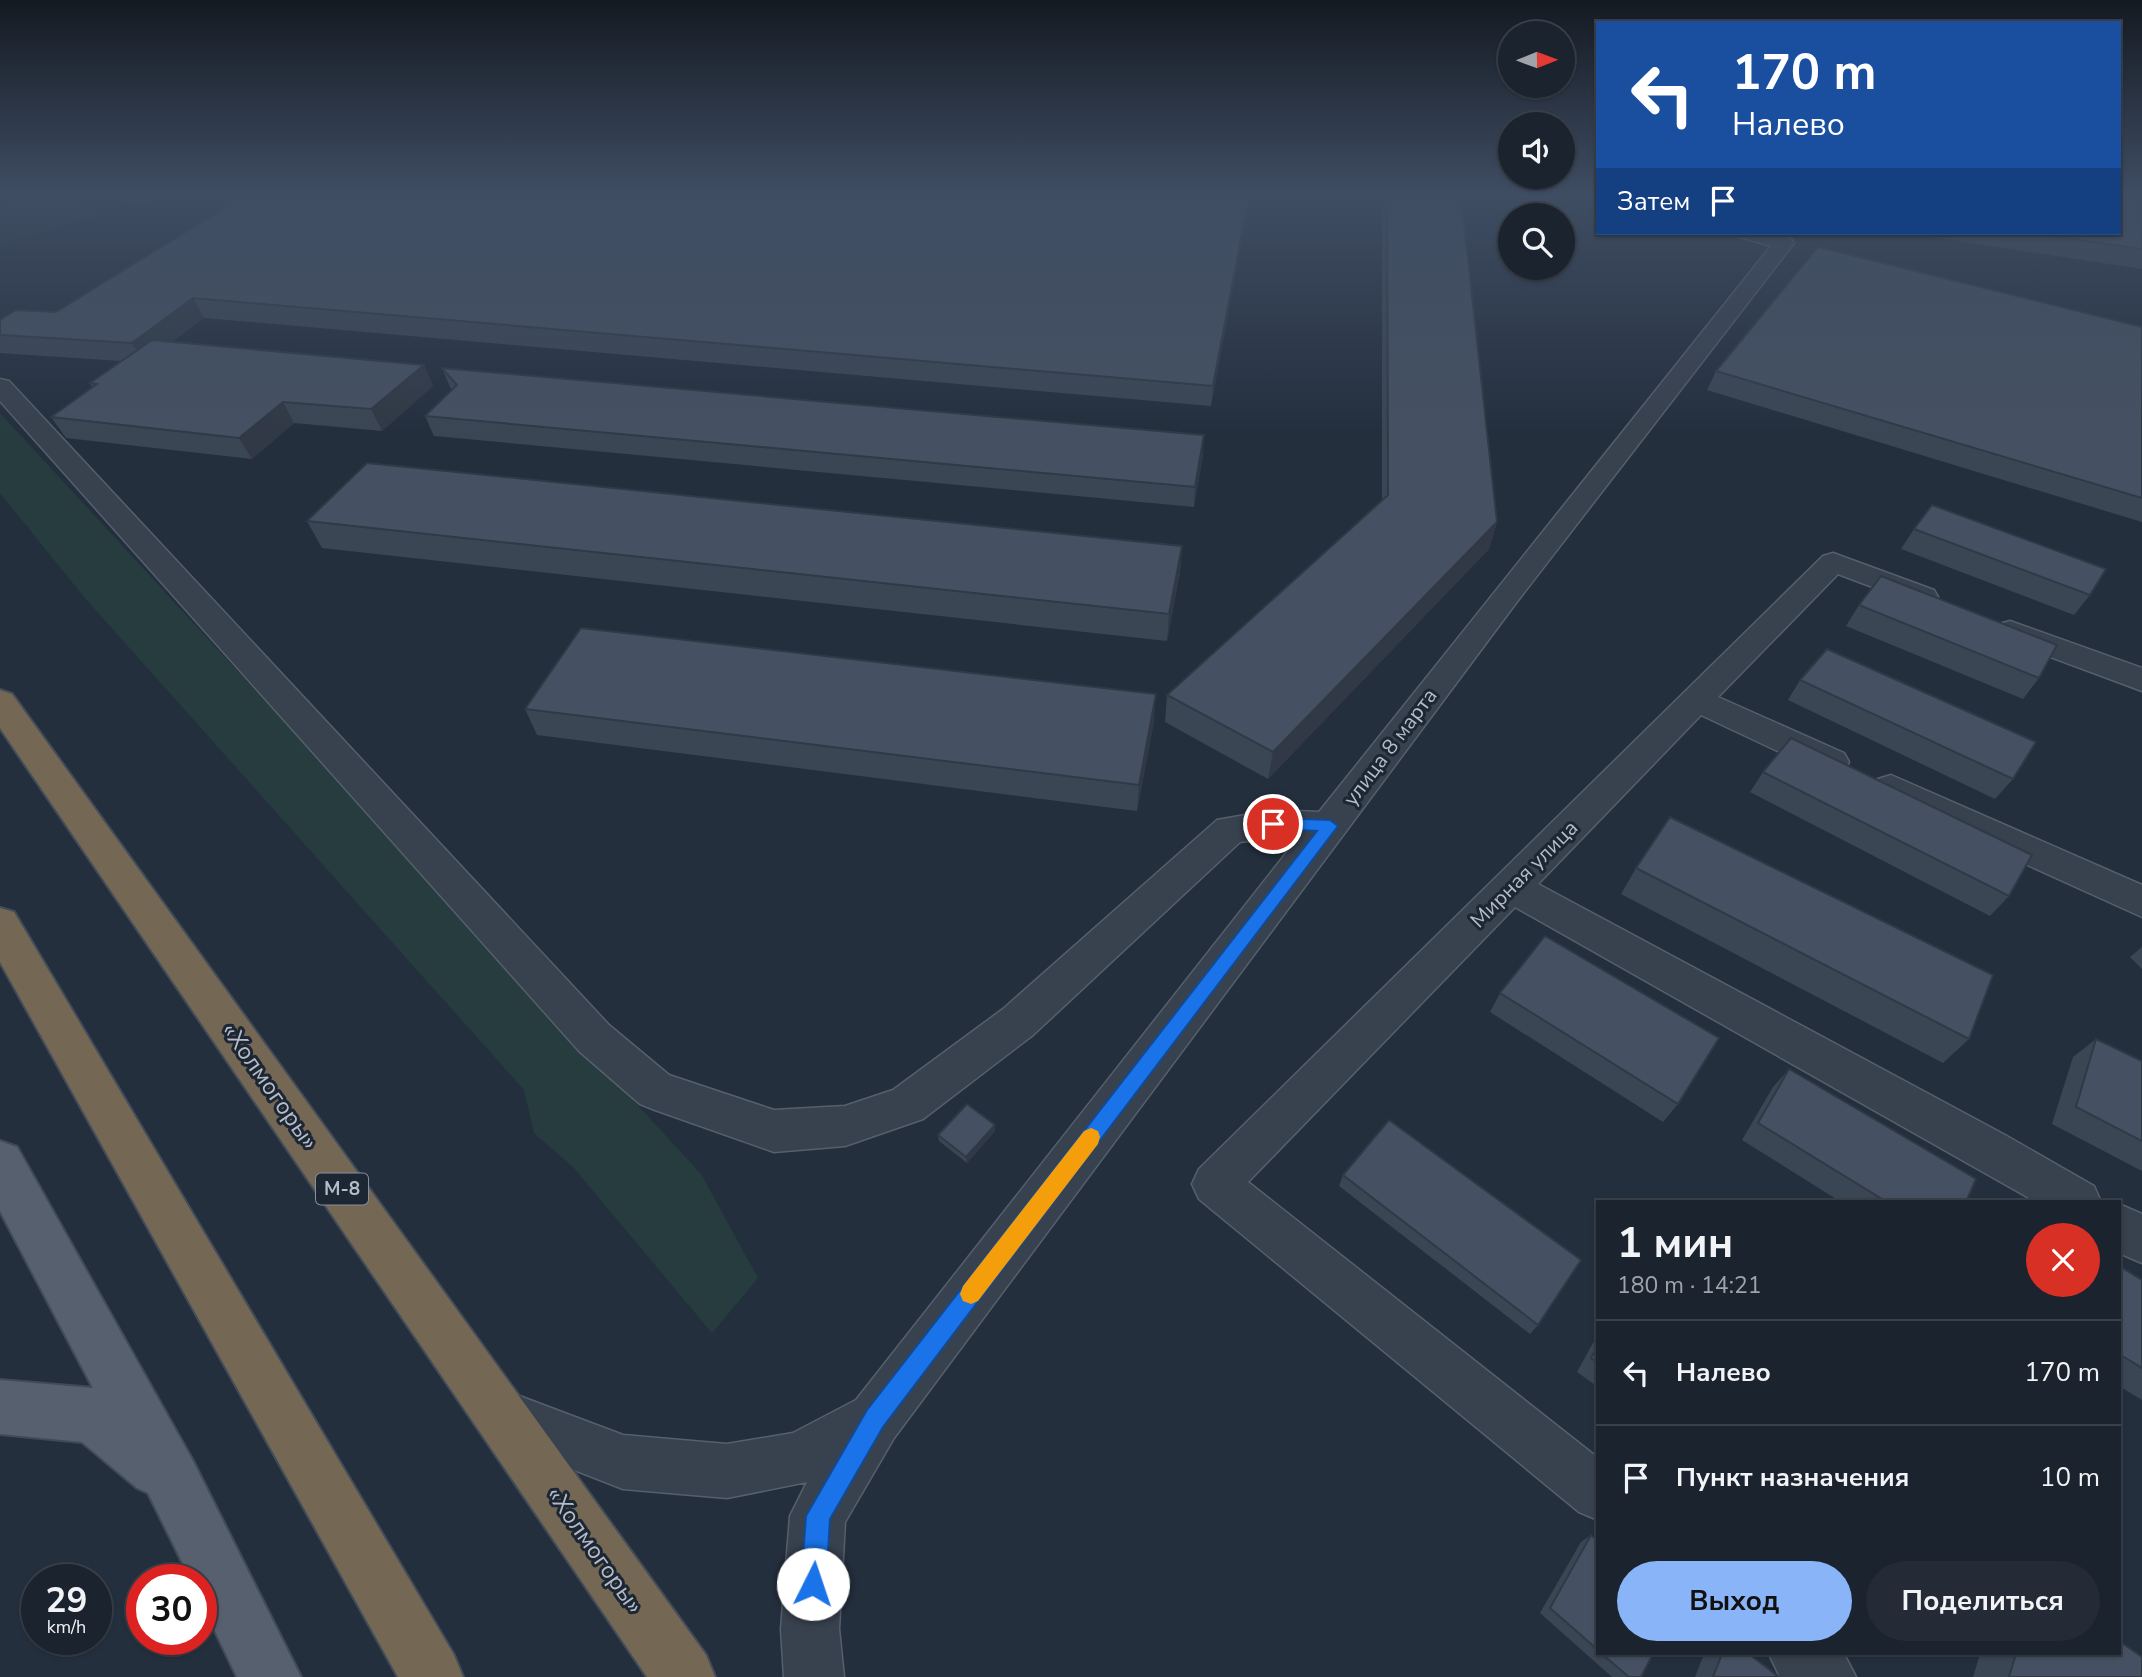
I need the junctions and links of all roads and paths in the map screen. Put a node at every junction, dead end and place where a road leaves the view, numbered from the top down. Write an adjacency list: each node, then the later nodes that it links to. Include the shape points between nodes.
1 (1759, 274): 8 (street, улица 8 марта)
2 (0, 386): 8 (street, via 594,1038 654,1090 774,1131 845,1126 907,1105 1018,1022 1230,830 1273,824)
3 (1950, 607): 6 (street, Мирная улица, via 1833,562)
4 (1989, 622): 5 (street)
5 (2142, 680)
6 (1696, 700): 9 (street, Мирная улица); 10 (street)
7 (0, 702): 17 (highway, «Холмогоры» / М-8)
8 (1330, 826): 18 (street, улица 8 марта)
9 (1511, 887): 13 (street); 20 (street, Мирная улица, via 1215,1184)
10 (2142, 902)
11 (0, 924): 23 (highway)
12 (0, 1163): 19 (main road)
13 (2075, 1200)
14 (2121, 1228): 15 (street)
15 (2142, 1240)
16 (0, 1407): 19 (main road, via 93,1415)
17 (500, 1415): 18 (street, улица 8 марта, via 623,1462 727,1471 798,1459); 24 (highway, «Холмогоры» / М-8)
18 (875, 1419): 25 (street, улица 8 марта, via 818,1516 810,1629)
19 (173, 1481): 22 (main road)
20 (1596, 1491)
21 (1799, 1655): 26 (street)
22 (270, 1677)
23 (432, 1677)
24 (684, 1677)
25 (814, 1677)
26 (1826, 1677)

